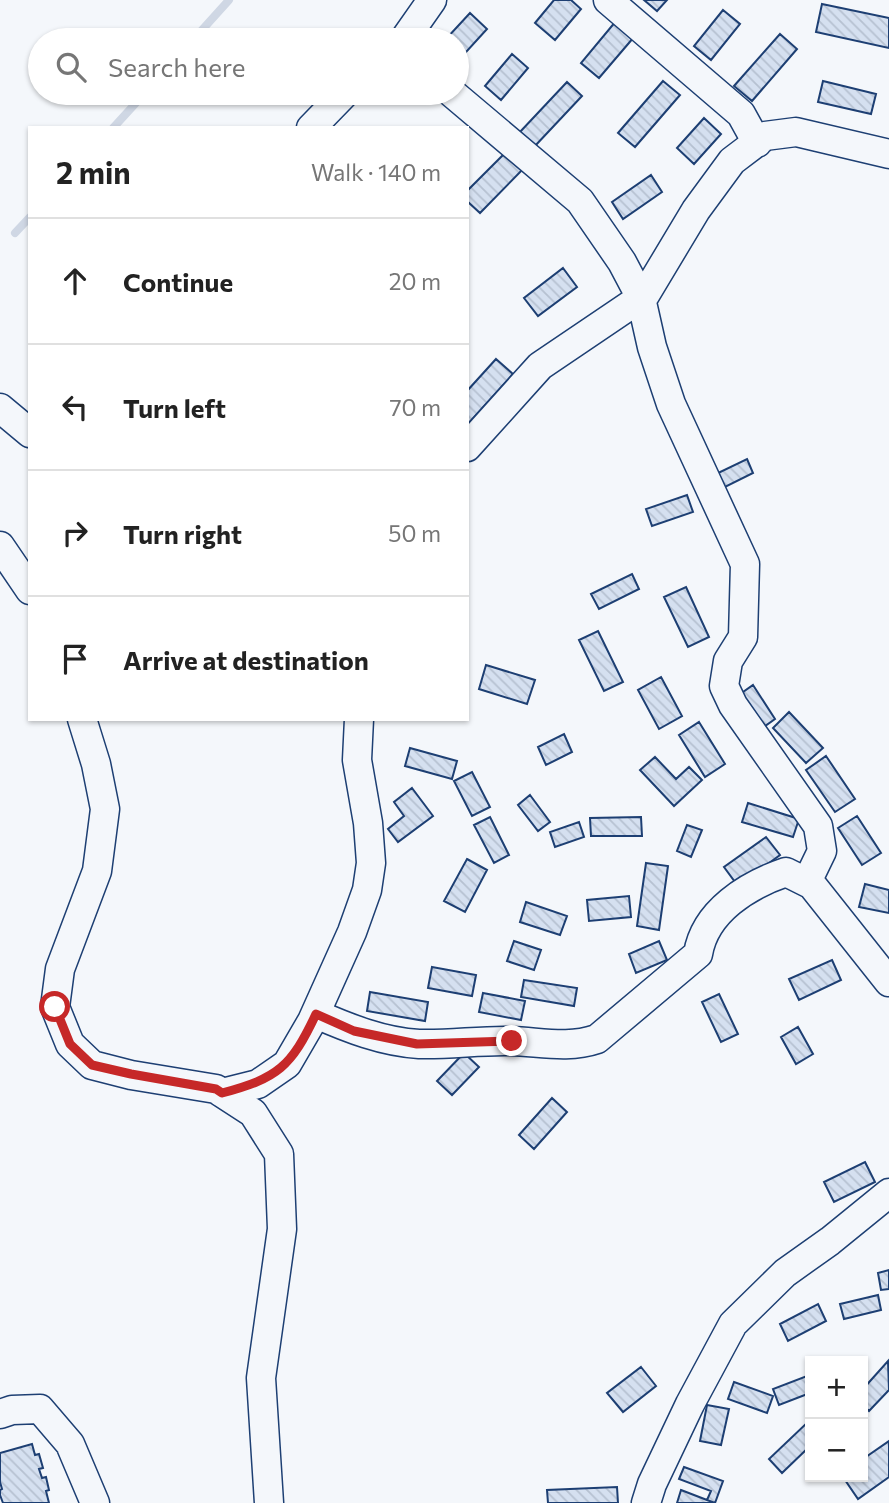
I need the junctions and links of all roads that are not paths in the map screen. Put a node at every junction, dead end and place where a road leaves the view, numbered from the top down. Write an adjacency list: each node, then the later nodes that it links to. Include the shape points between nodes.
1 (432, 0): 3 (street)
2 (608, 0): 7 (street, via 741,114)
3 (412, 28)
4 (333, 105): 6 (street)
5 (466, 105): 9 (street, via 580,201)
6 (313, 126)
7 (757, 143): 8 (street, via 765,136 796,132); 9 (street, via 732,161)
8 (889, 154)
9 (641, 298): 12 (street, via 540,366); 17 (street, via 671,404 745,564 743,637 727,661 724,685 751,733 818,826 822,851)
10 (0, 408): 11 (street)
11 (28, 431)
12 (469, 445)
13 (0, 546): 14 (street)
14 (28, 587)
15 (83, 721): 20 (street, via 105,808 97,871 60,969 55,1007 70,1044 92,1065)
16 (358, 721): 19 (street, via 357,760 371,863 352,932)
17 (807, 883): 18 (street); 19 (street, via 786,872 761,881 728,903 701,939 698,954 597,1039 582,1044 417,1044 354,1031)
18 (889, 982)
19 (316, 1014): 20 (street, via 288,1064 258,1084)
20 (222, 1093): 24 (street, via 253,1113 279,1154 282,1229 261,1378)
21 (889, 1193): 25 (street, via 785,1273 733,1324 690,1404)
22 (0, 1414): 23 (street, via 40,1409 70,1444)
23 (95, 1503)
24 (269, 1503)
25 (646, 1503)

